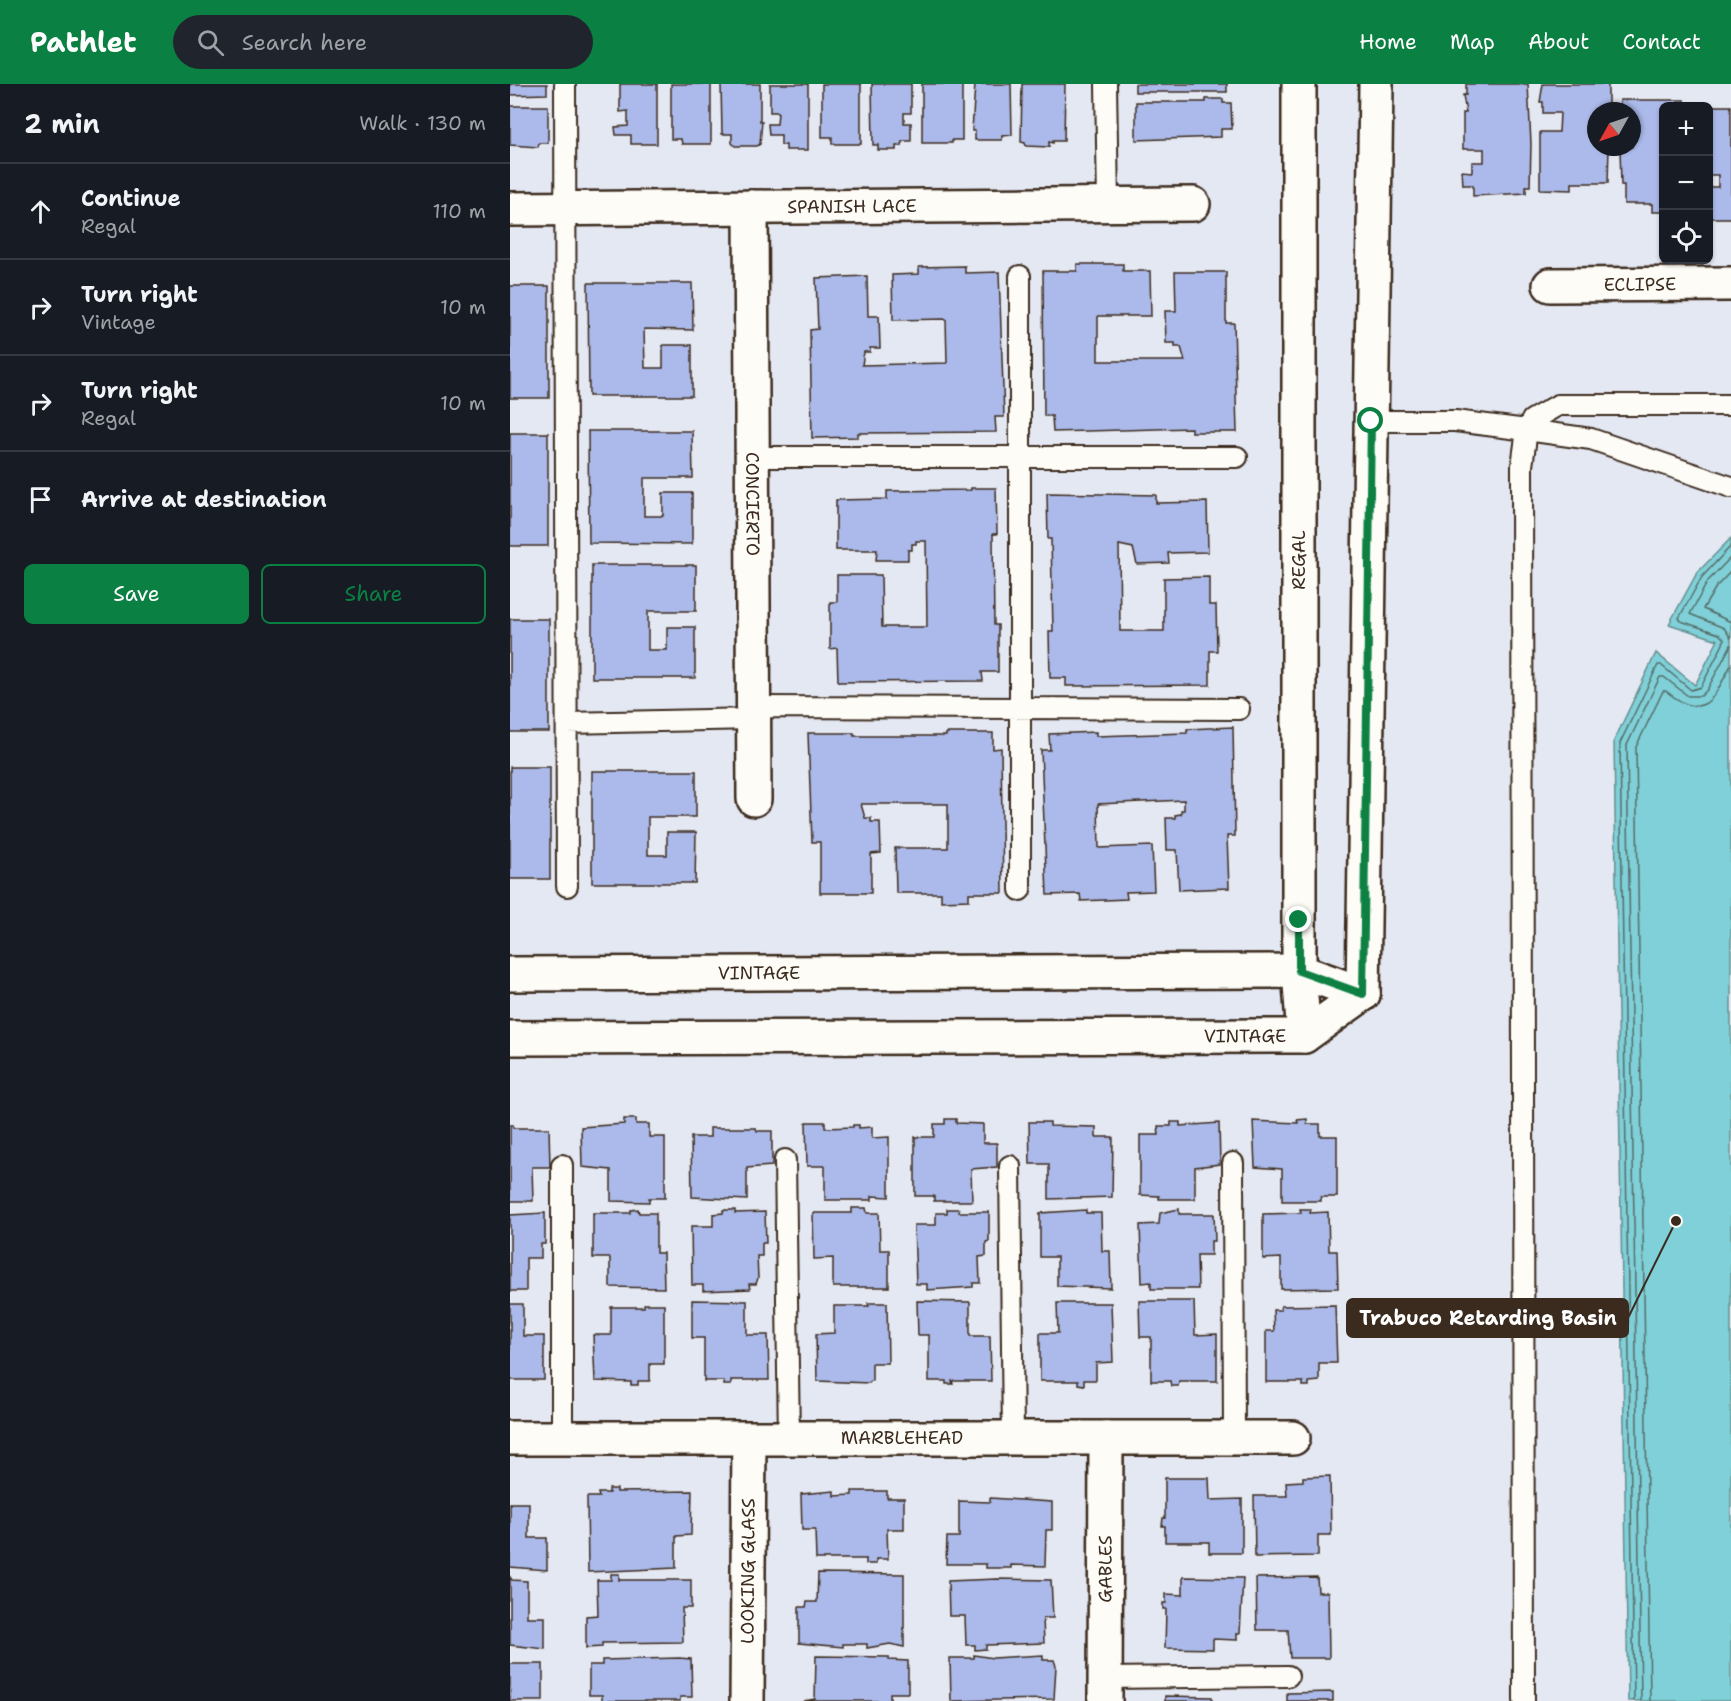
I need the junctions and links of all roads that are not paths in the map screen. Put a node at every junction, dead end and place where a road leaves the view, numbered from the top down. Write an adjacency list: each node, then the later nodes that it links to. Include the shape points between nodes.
1 (565, 84): 9 (lane)
2 (1106, 84): 5 (lane)
3 (1299, 84): 27 (street, REGAL)
4 (1377, 84): 14 (street)
5 (1108, 204): 6 (street, SPANISH LACE); 7 (street, SPANISH LACE)
6 (1193, 204)
7 (751, 207): 9 (street, SPANISH LACE); 17 (street, CONCIERTO)
8 (510, 209): 9 (street, SPANISH LACE)
9 (567, 209): 23 (lane)
10 (1020, 276): 16 (lane)
11 (1731, 284): 12 (street, ECLIPSE)
12 (1550, 285)
13 (1731, 405): 15 (lane, via 1558,405 1532,420)
14 (1371, 421): 15 (lane, via 1455,421); 29 (street)
15 (1527, 430): 19 (lane, via 1591,439); 47 (lane, via 1522,466)
16 (1020, 456): 17 (lane); 18 (lane); 20 (lane)
17 (752, 457): 22 (street, CONCIERTO)
18 (1237, 457)
19 (1731, 487)
20 (1020, 708): 21 (lane); 22 (lane); 26 (lane)
21 (1239, 709)
22 (754, 713): 23 (lane); 24 (street, CONCIERTO)
23 (567, 723): 25 (lane)
24 (754, 799)
25 (567, 886)
26 (1020, 890)
27 (1299, 971): 28 (street, VINTAGE); 29 (street, VINTAGE); 30 (street, REGAL)
28 (510, 974)
29 (1363, 994): 30 (street, VINTAGE)
30 (1304, 1036): 31 (street, VINTAGE)
31 (510, 1038)
32 (785, 1160): 43 (lane)
33 (1233, 1162): 40 (lane)
34 (562, 1165): 37 (lane)
35 (1010, 1166): 38 (lane)
36 (510, 1438): 37 (street, MARBLEHEAD)
37 (562, 1438): 42 (street, MARBLEHEAD)
38 (1013, 1438): 39 (street, MARBLEHEAD); 43 (street, MARBLEHEAD)
39 (1106, 1438): 40 (street, MARBLEHEAD); 45 (street, GABLES)
40 (1234, 1438): 41 (street, MARBLEHEAD)
41 (1293, 1438)
42 (749, 1439): 43 (street, MARBLEHEAD); 46 (street, LOOKING GLASS)
43 (789, 1439)
44 (1288, 1676): 45 (lane)
45 (1105, 1689)
46 (747, 1701)
47 (1524, 1701)

